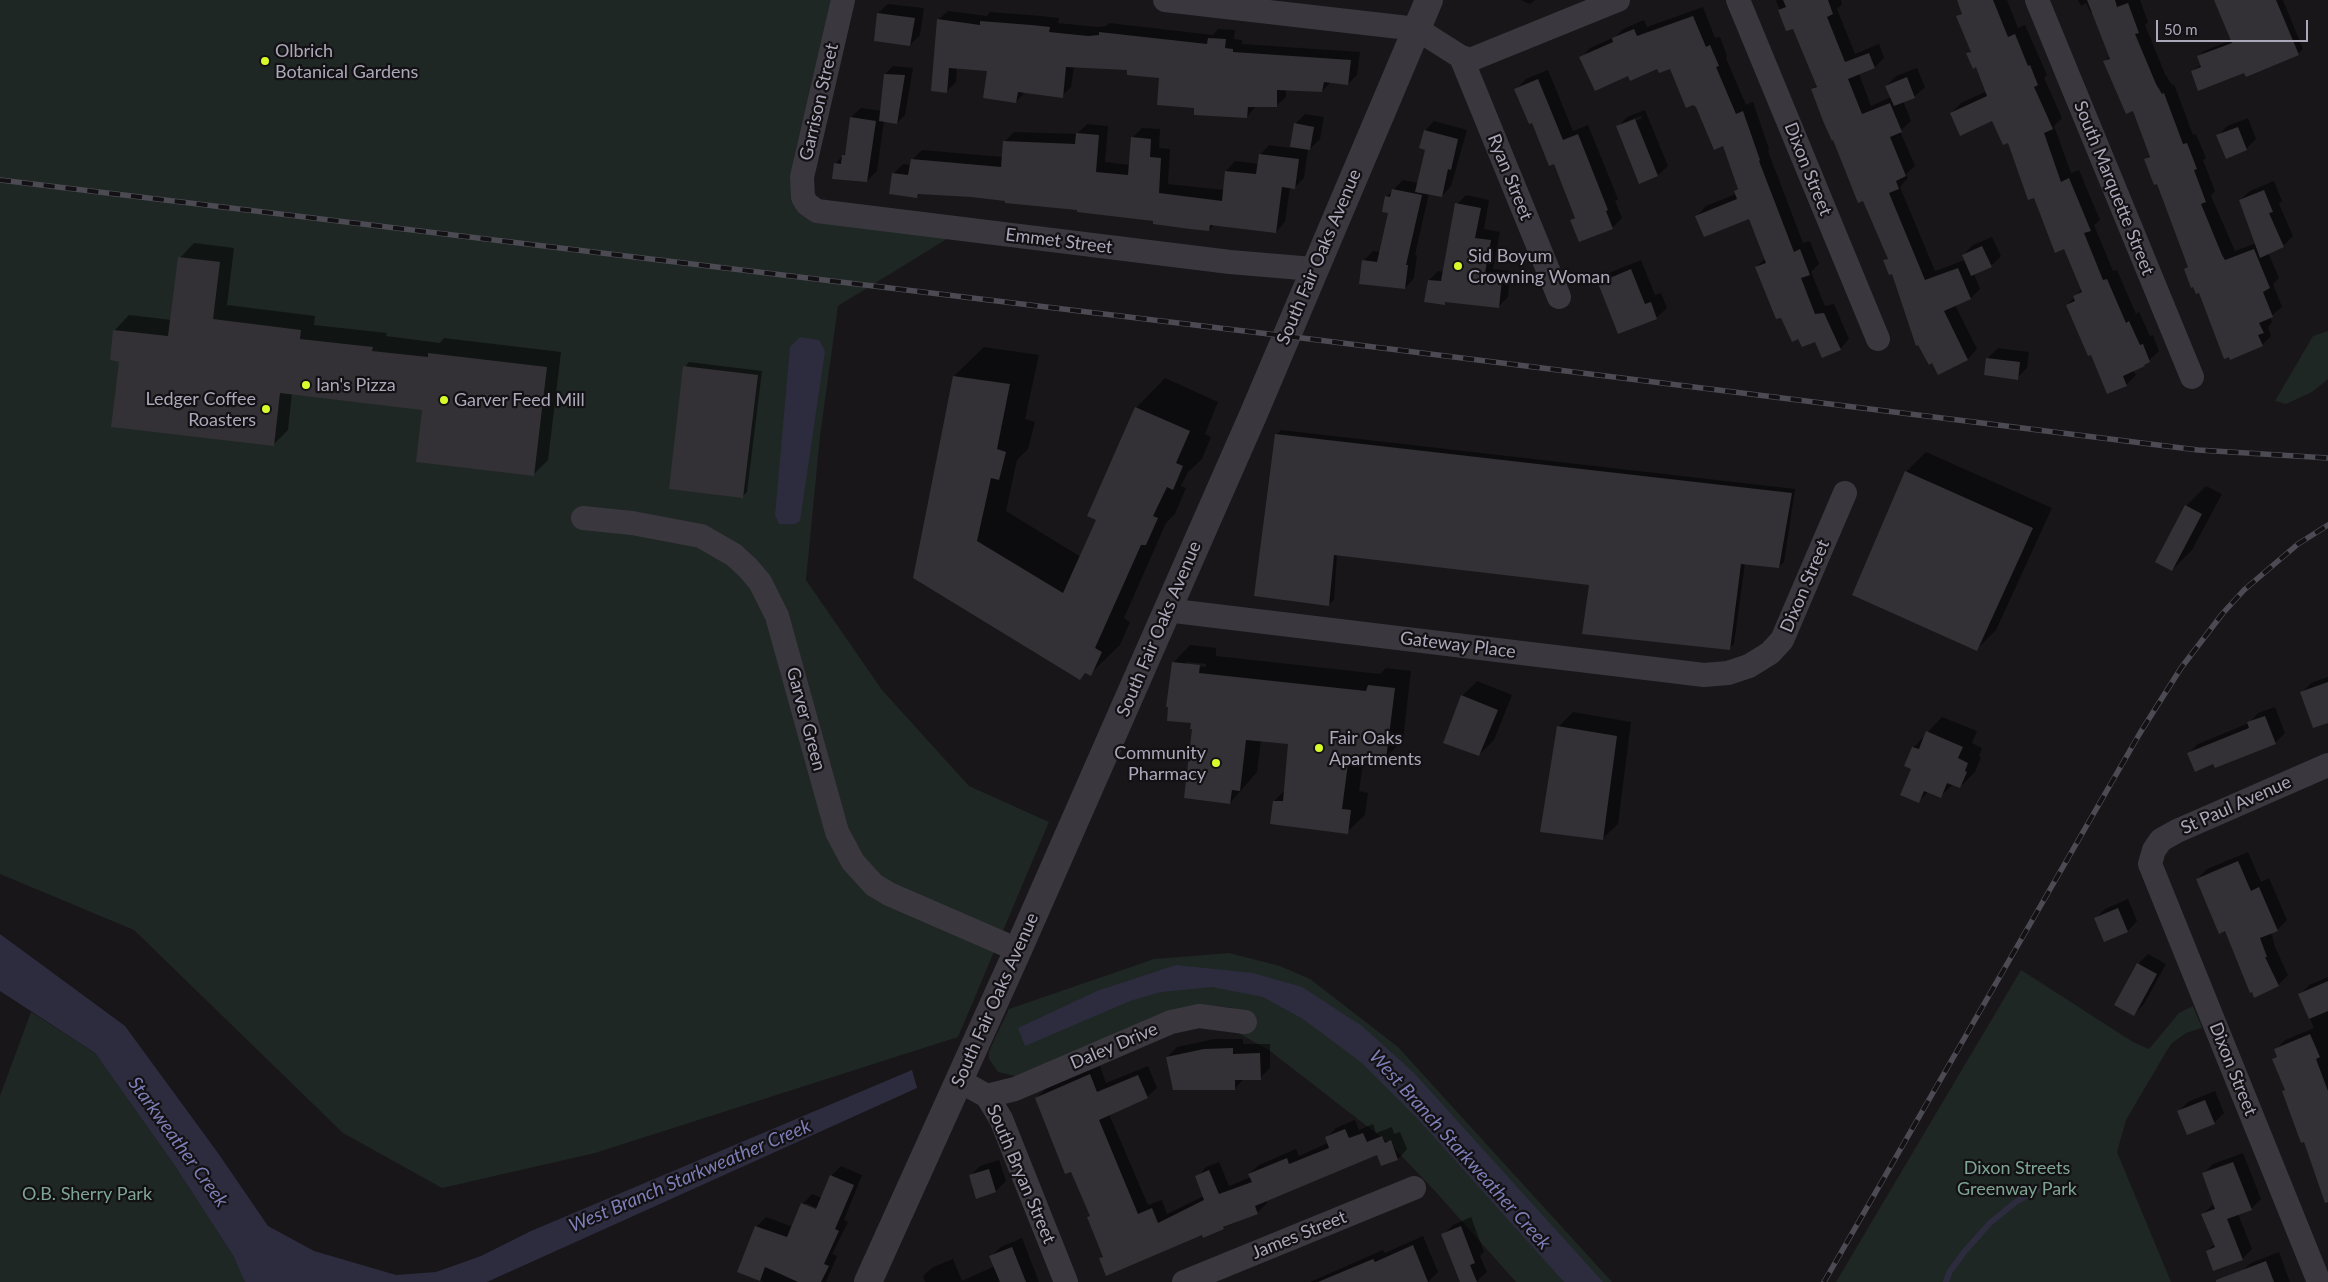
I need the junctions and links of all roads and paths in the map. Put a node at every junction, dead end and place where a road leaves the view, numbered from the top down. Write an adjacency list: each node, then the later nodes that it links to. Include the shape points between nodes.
1 (843, 0): 9 (street, Garrison Street, via 802,178 803,197)
2 (1165, 0): 7 (street)
3 (1429, 0): 7 (street, South Fair Oaks Avenue)
4 (1618, 0): 8 (street, via 1482,56 1470,60)
5 (1738, 0): 12 (street, Dixon Street)
6 (2037, 0): 13 (street, South Marquette Street)
7 (1417, 29): 8 (street); 10 (street, South Fair Oaks Avenue)
8 (1462, 57): 11 (street, Ryan Street)
9 (807, 204): 10 (street, Emmet Street, via 826,214)
10 (1313, 269): 16 (street, South Fair Oaks Avenue, via 1254,414)
11 (1559, 297)
12 (1878, 339)
13 (2192, 377)
14 (1845, 494): 17 (street, Dixon Street, via 1782,640 1770,653)
15 (583, 518): 20 (street, Garver Green, via 632,522 701,536 734,555 748,568 760,582 777,616 837,832 852,862 874,885 889,894)
16 (1166, 610): 17 (street, Gateway Place, via 1704,675 1728,673); 20 (street, South Fair Oaks Avenue)
17 (1749, 666)
18 (2328, 765): 19 (street, St Paul Avenue, via 2176,831 2161,840)
19 (2152, 856): 28 (street, Dixon Street, via 2150,864)
20 (1018, 950): 22 (street, South Fair Oaks Avenue)
21 (1245, 1022): 23 (street, Daley Drive, via 1199,1016 1171,1022 1015,1089)
22 (960, 1081): 23 (street, South Bryan Street); 25 (street, South Fair Oaks Avenue)
23 (987, 1096): 26 (street, South Bryan Street, via 1001,1119)
24 (1414, 1188): 27 (street, James Street)
25 (868, 1282)
26 (1066, 1282)
27 (1184, 1282)
28 (2319, 1282)

